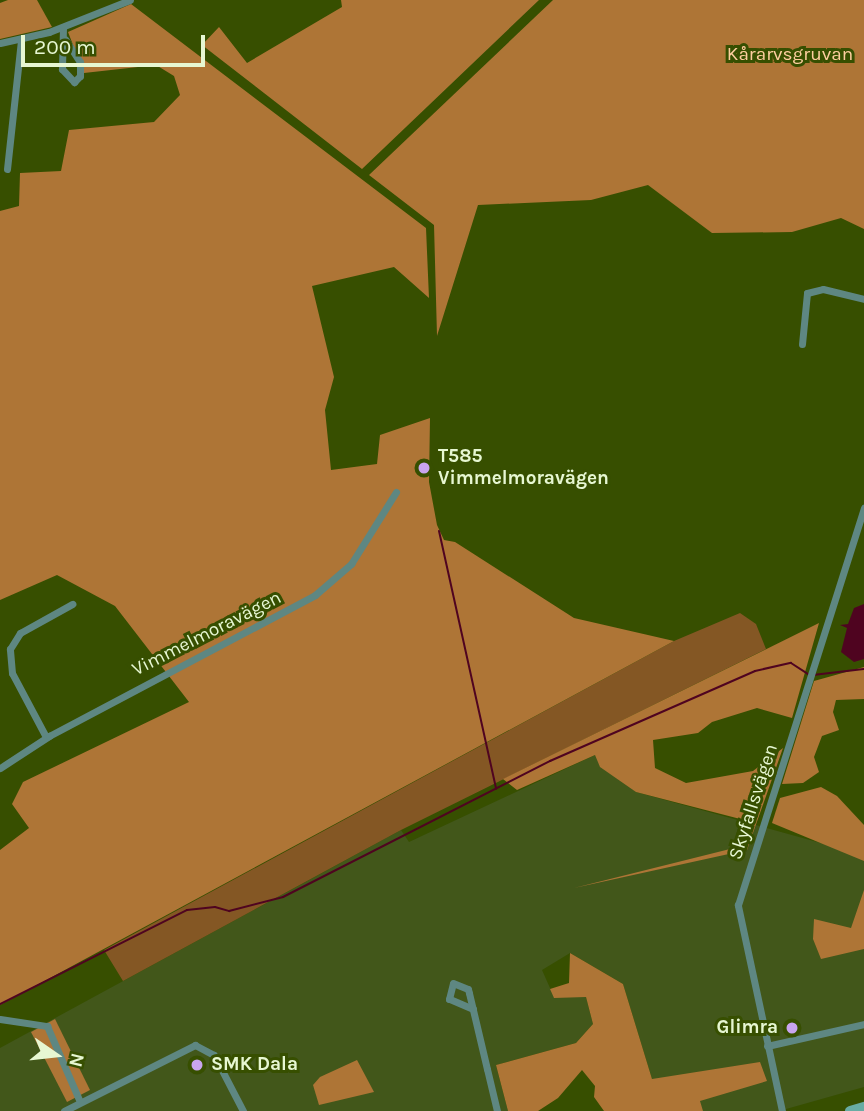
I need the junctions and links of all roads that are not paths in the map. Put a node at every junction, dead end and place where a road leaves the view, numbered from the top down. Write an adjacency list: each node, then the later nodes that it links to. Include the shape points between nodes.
1 (130, 0): 2 (street)
2 (62, 27): 3 (street); 4 (street)
3 (65, 39): 3 (street, via 80,62 80,76 74,82 62,69)
4 (20, 40): 5 (street); 6 (street)
5 (0, 43)
6 (7, 169)
7 (864, 299): 8 (street, via 823,289 807,293)
8 (802, 344)
9 (397, 492): 12 (street, Vimmelmoravägen, via 351,564 314,595)
10 (864, 508): 17 (street, Skyfallsvägen, via 738,905)
11 (72, 604): 12 (street, via 20,633 10,649 12,673)
12 (47, 737): 13 (street, Vimmelmoravägen)
13 (0, 768)
14 (473, 1009): 22 (street)
15 (0, 1019): 18 (street, via 47,1026)
16 (864, 1024): 17 (street)
17 (767, 1046): 23 (street, Skyfallsvägen)
18 (80, 1102): 20 (street); 21 (street, via 195,1045 212,1052)
19 (864, 1107): 24 (street)
20 (64, 1111)
21 (243, 1111)
22 (497, 1111)
23 (782, 1111)
24 (850, 1111)

